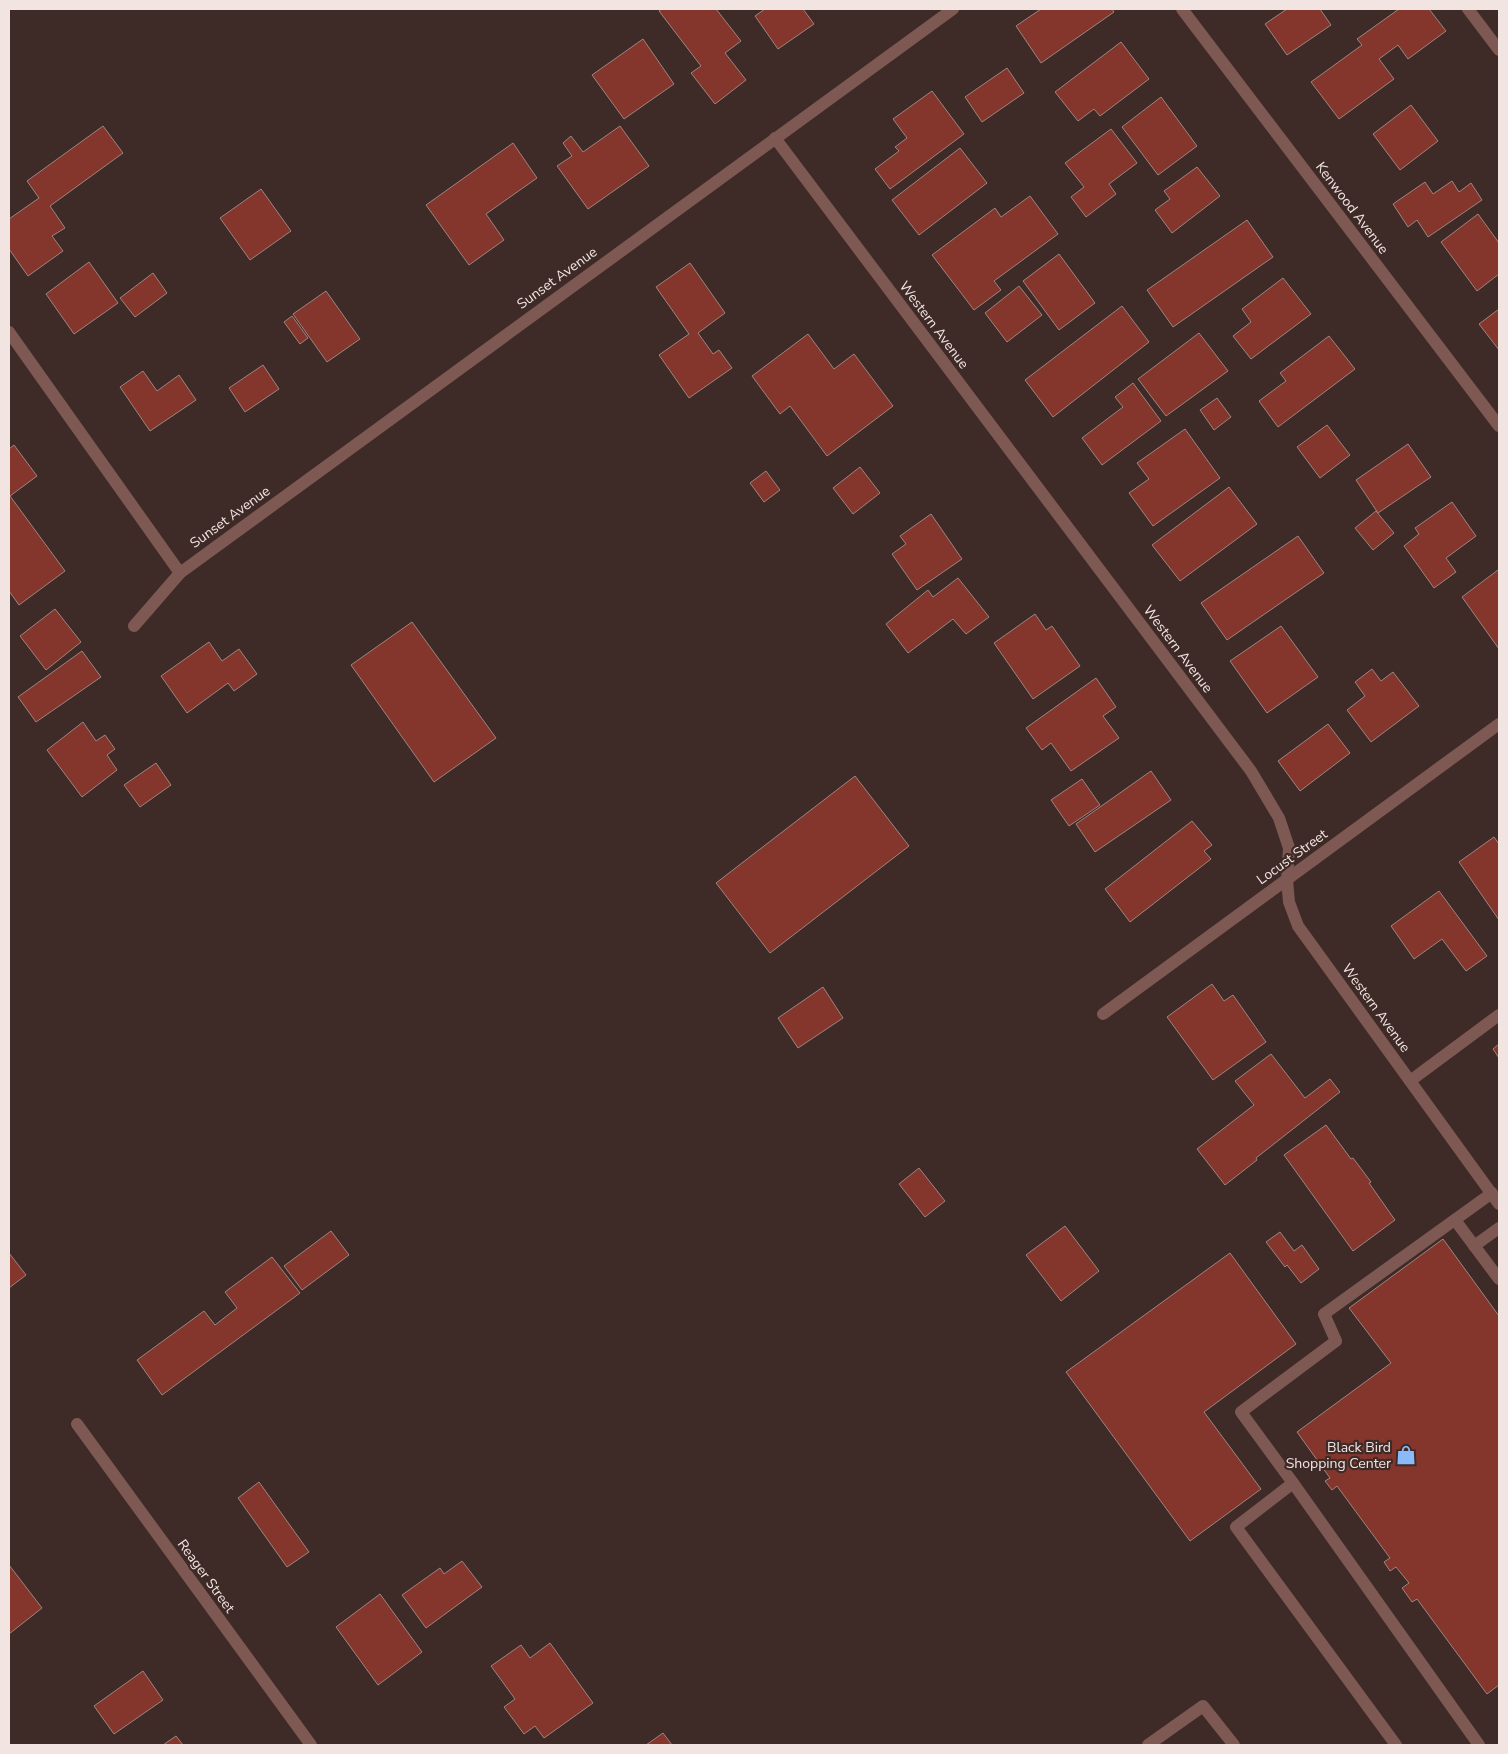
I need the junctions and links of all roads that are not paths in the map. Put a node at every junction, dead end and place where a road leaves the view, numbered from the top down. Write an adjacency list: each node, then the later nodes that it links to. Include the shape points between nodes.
1 (953, 9): 5 (street, Sunset Avenue)
2 (1182, 9): 7 (street, Kenwood Avenue)
3 (1468, 9): 4 (street)
4 (1499, 50)
5 (775, 138): 8 (street, Sunset Avenue); 11 (street, Western Avenue, via 1251,771 1279,818 1289,848)
6 (9, 332): 8 (street)
7 (1499, 426)
8 (180, 573): 9 (street, Sunset Avenue)
9 (134, 626)
10 (1499, 724): 11 (street, Locust Street)
11 (1287, 880): 12 (street, Locust Street); 14 (street, Western Avenue, via 1289,902 1298,926)
12 (1103, 1014)
13 (1499, 1014): 14 (street)
14 (1410, 1081): 15 (street, Western Avenue)
15 (1496, 1198): 16 (street)
16 (1455, 1220): 18 (street); 21 (street, via 1324,1314 1336,1341 1241,1412)
17 (1499, 1228): 18 (street)
18 (1474, 1246): 19 (street)
19 (1499, 1279)
20 (77, 1424): 22 (street, Reager Street)
21 (1293, 1484): 25 (street, via 1236,1527); 26 (street)
22 (311, 1745)
23 (1149, 1745): 24 (street, via 1203,1706)
24 (1234, 1745)
25 (1396, 1745)
26 (1479, 1745)

